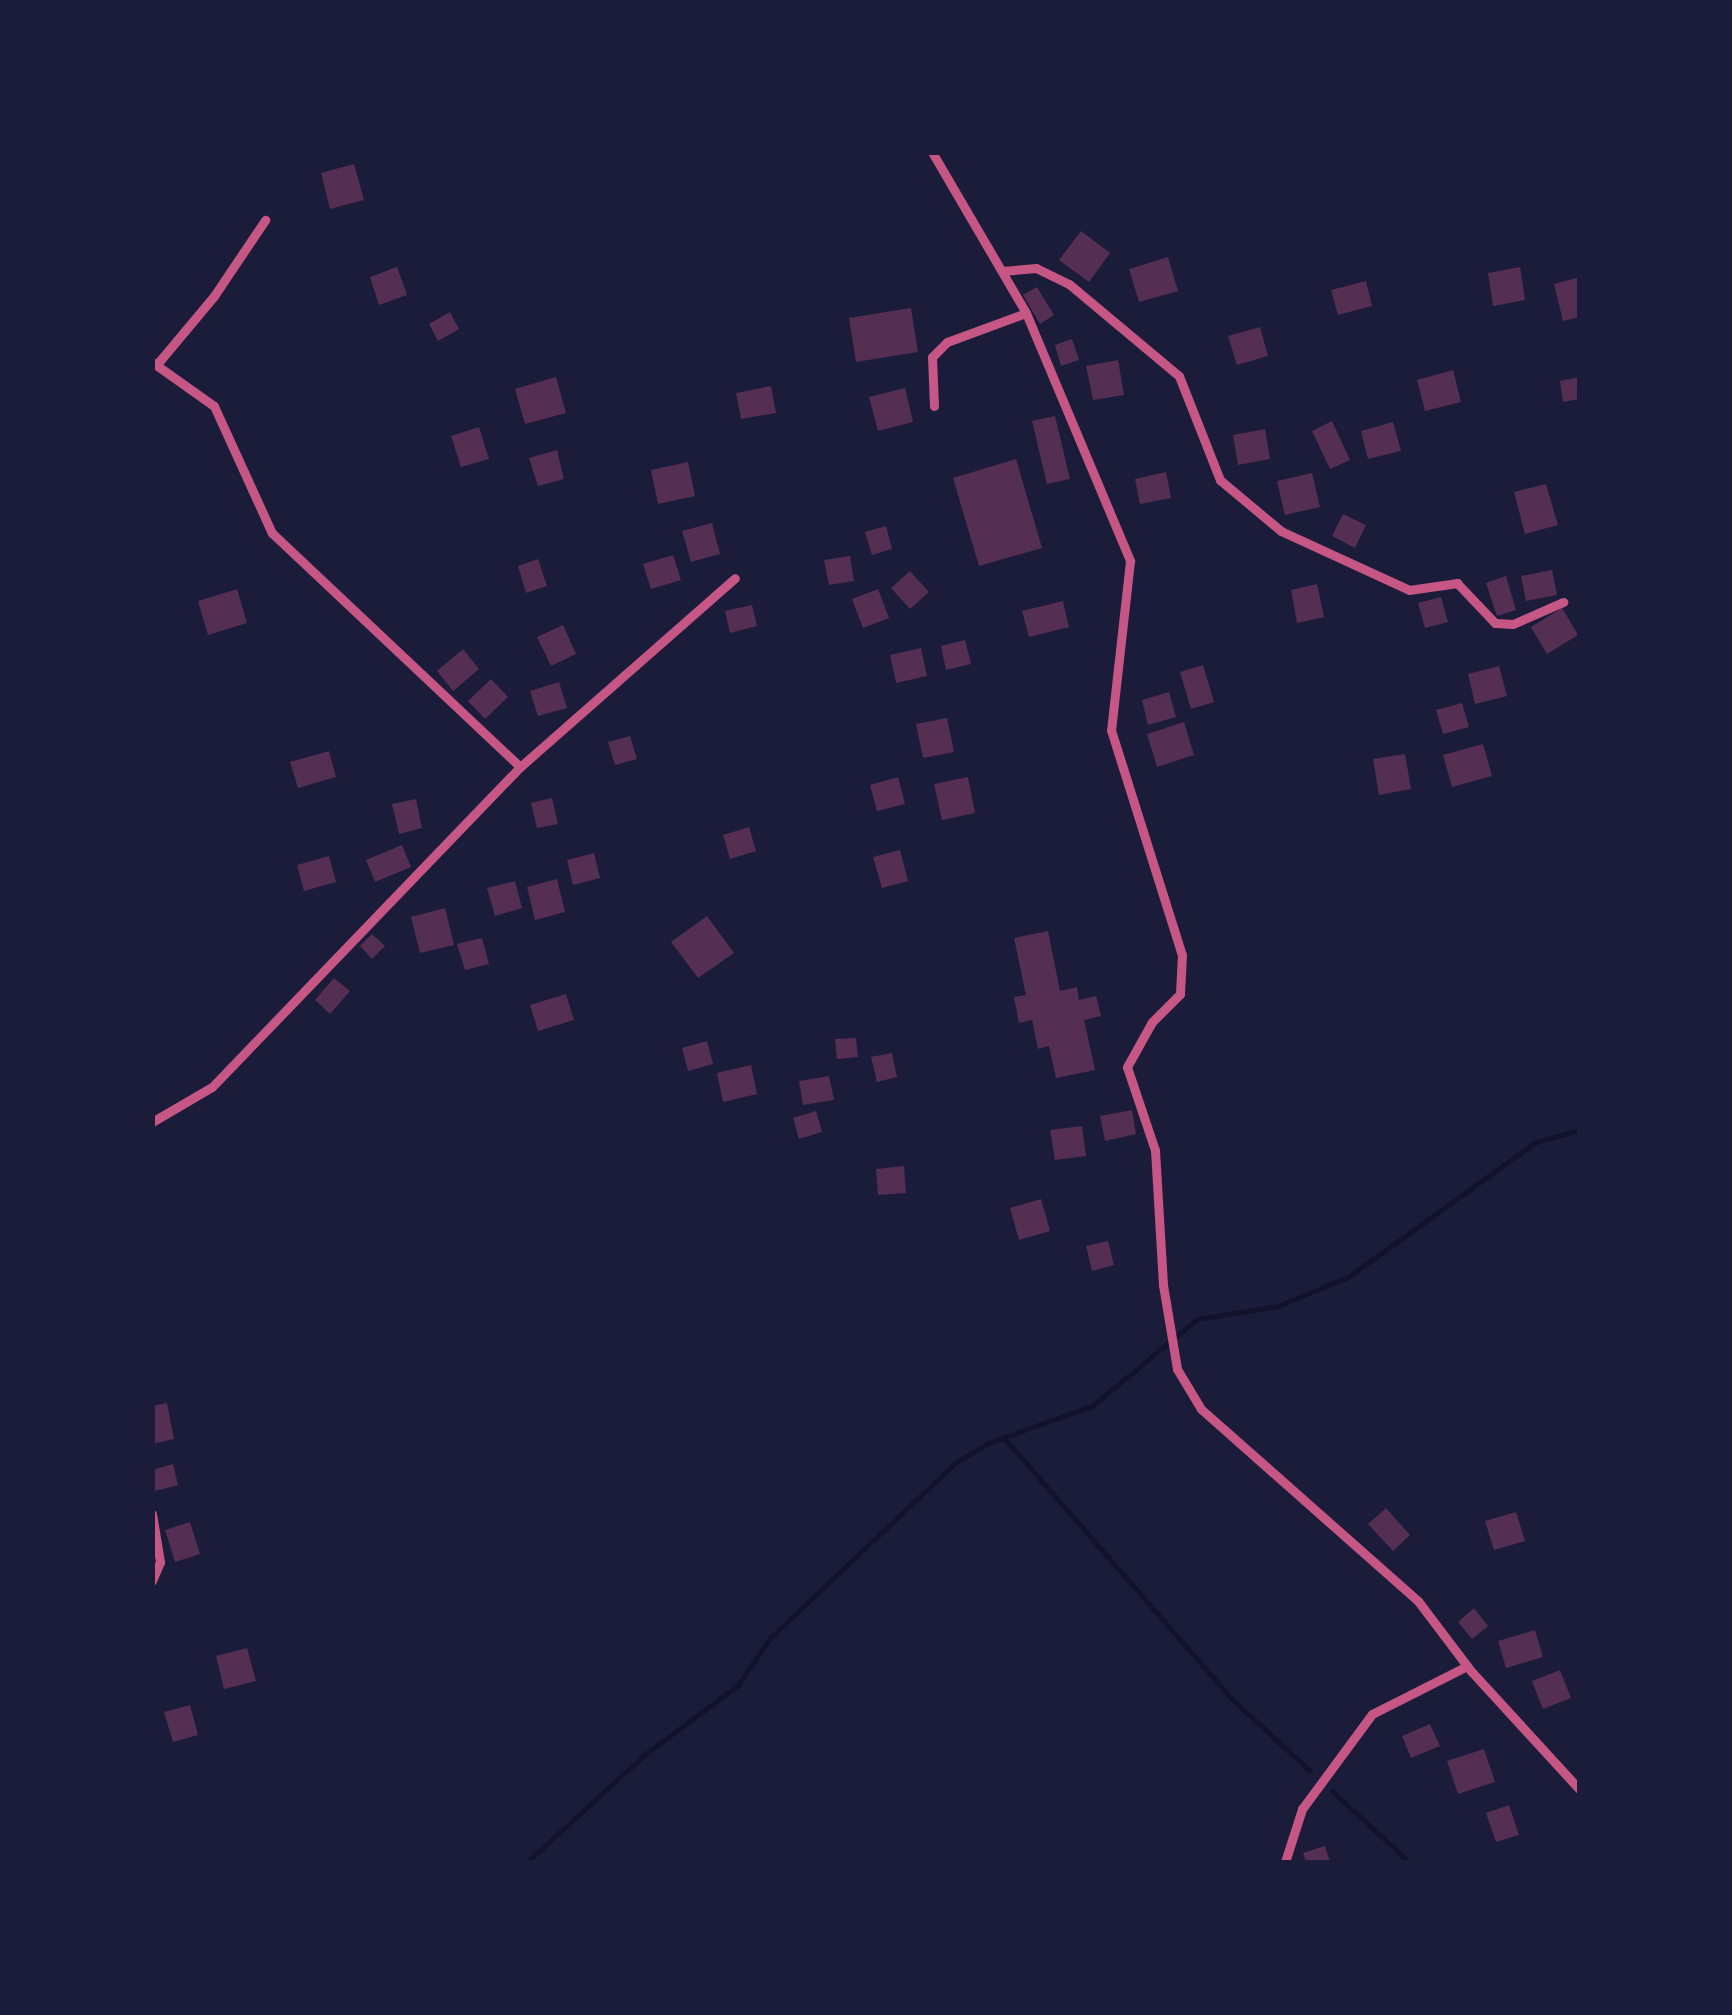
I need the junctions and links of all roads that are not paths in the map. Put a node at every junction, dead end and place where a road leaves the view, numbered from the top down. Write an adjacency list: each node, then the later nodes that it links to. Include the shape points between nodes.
1 (932, 152): 3 (street)
2 (265, 220): 5 (street, via 214,296)
3 (1002, 272): 4 (street); 8 (street, via 1036,268 1069,284 1179,376 1220,480 1281,531 1409,590 1457,583 1494,623 1513,624)
4 (1026, 313): 6 (street, via 947,342 932,358); 13 (street, via 1130,561 1112,730 1182,955 1180,994 1152,1022 1127,1067 1154,1150 1163,1285 1177,1369 1201,1409 1418,1601)
5 (155, 362): 9 (street, via 214,406 272,533)
6 (934, 406)
7 (735, 578): 9 (street)
8 (1563, 602)
9 (520, 767): 10 (street, via 212,1087)
10 (152, 1122)
11 (152, 1514): 12 (street, via 160,1562)
12 (152, 1581)
13 (1467, 1666): 14 (street); 15 (street, via 1372,1714 1302,1809)
14 (1580, 1790)
15 (1285, 1862)

